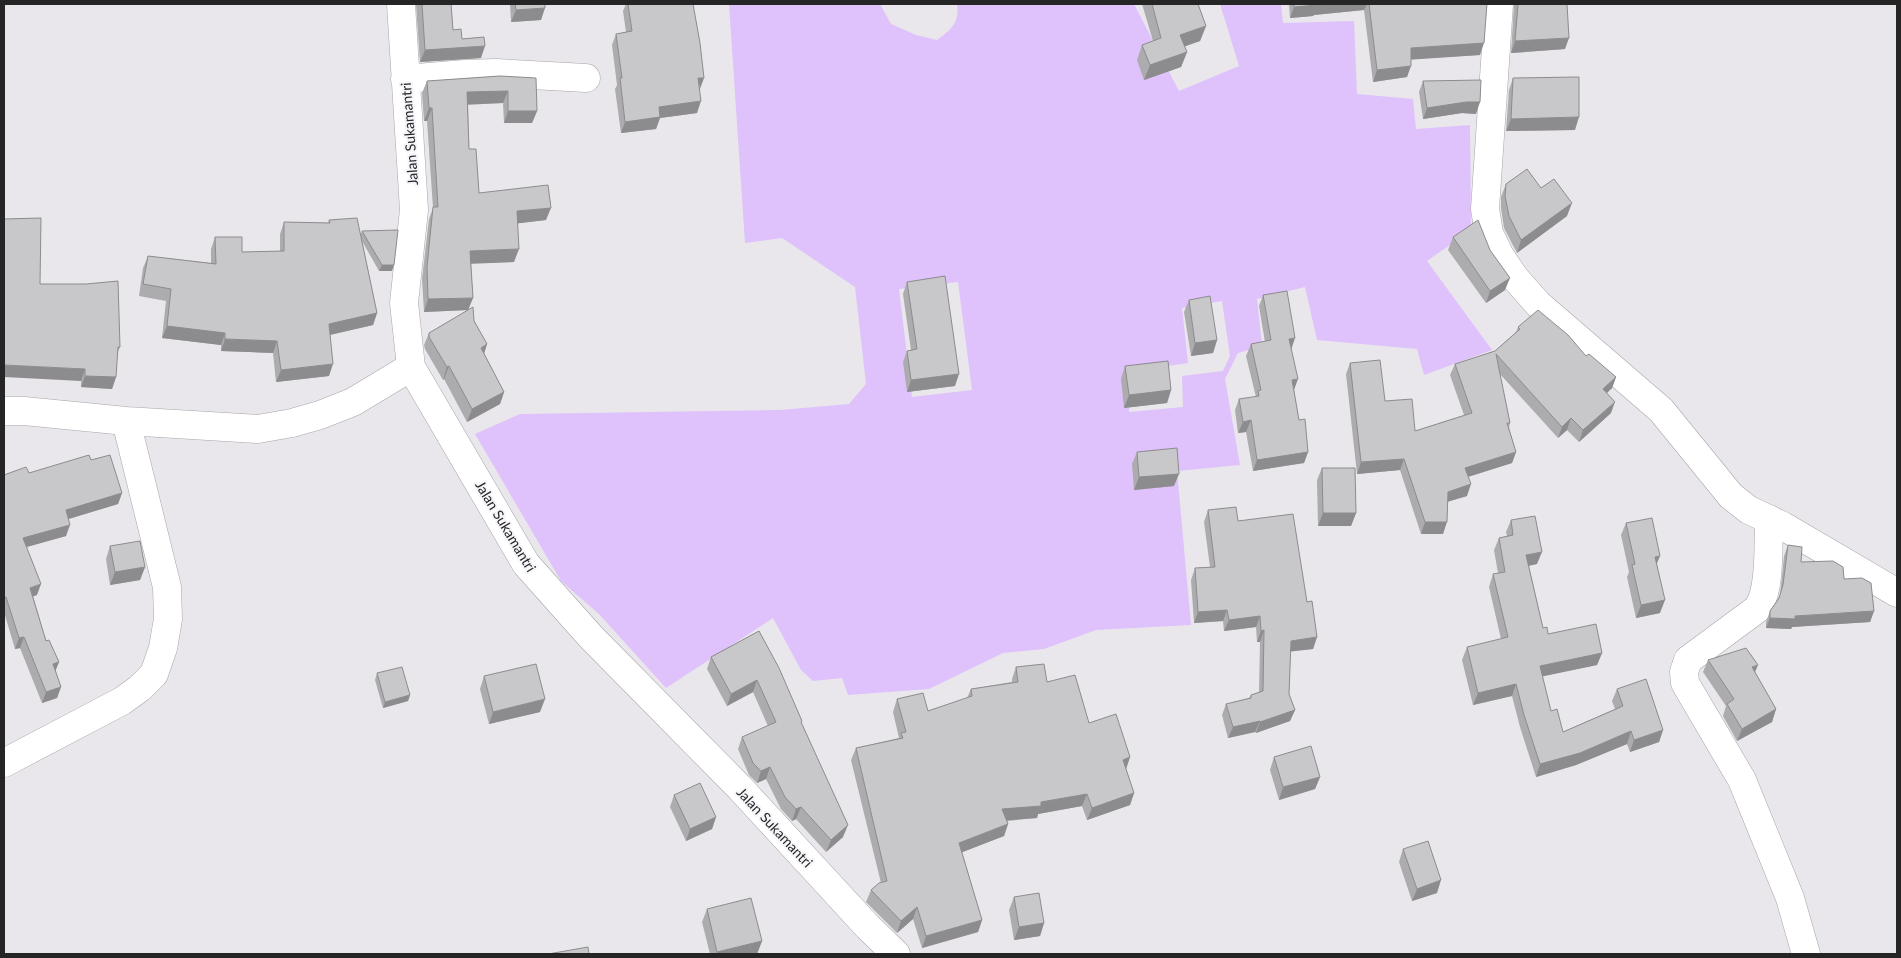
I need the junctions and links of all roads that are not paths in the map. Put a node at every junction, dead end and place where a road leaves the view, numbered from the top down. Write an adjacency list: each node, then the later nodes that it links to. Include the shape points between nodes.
1 (401, 4): 3 (street, Jalan Sukamantri)
2 (1499, 4): 8 (street, via 1485,209 1489,233 1500,256 1538,304 1661,410 1731,496 1749,510)
3 (406, 78): 4 (street, via 496,73); 5 (street, Jalan Sukamantri, via 414,210 404,303)
4 (586, 78)
5 (411, 367): 7 (street, via 353,402 292,423 258,429); 11 (street, Jalan Sukamantri, via 526,564 591,637 740,788 868,928)
6 (4, 411): 7 (street)
7 (126, 421): 10 (street, via 167,587 168,619 154,674 122,701)
8 (1769, 518): 9 (street); 12 (street, via 1762,603 1688,660 1684,672 1685,683 1742,780 1790,898)
9 (1897, 593)
10 (4, 764)
11 (896, 954)
12 (1806, 954)

